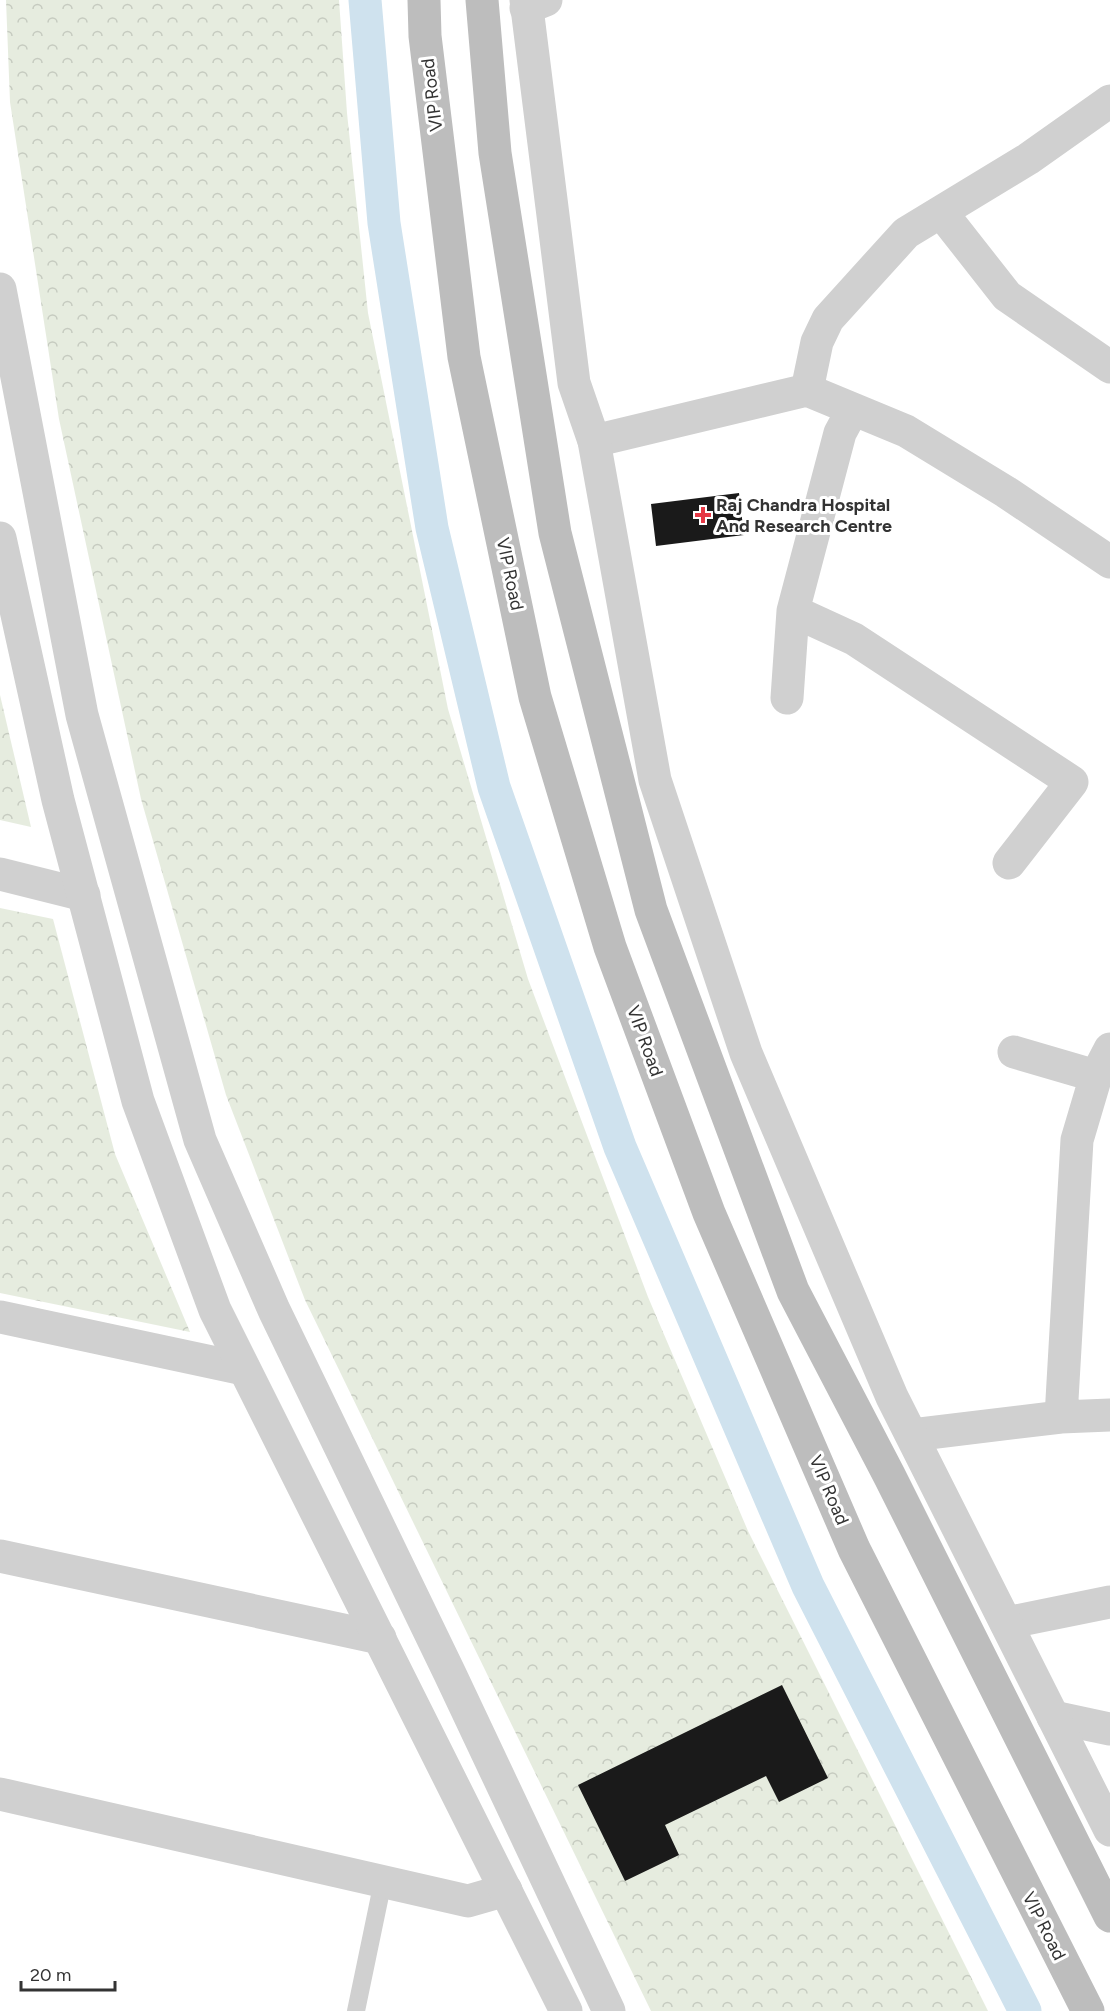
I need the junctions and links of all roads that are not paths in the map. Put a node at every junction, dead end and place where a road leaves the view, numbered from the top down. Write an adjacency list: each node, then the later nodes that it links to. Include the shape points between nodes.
1 (424, 0): 39 (main road, VIP Road, via 424,36 464,357 536,697 610,947 709,1213 854,1550)
2 (482, 0): 35 (main road, via 495,153 555,533 651,910 793,1291)
3 (533, 3): 10 (street, via 574,383)
4 (1110, 101): 5 (street, via 1028,159)
5 (941, 212): 7 (street, via 1007,296); 8 (street, via 906,233 828,319 817,342)
6 (0, 289): 38 (street, via 82,715 200,1140 274,1310)
7 (1110, 367)
8 (807, 390): 9 (street); 10 (street)
9 (853, 409): 12 (street, via 906,431); 13 (street, via 840,433)
10 (594, 441): 24 (street, via 655,780 746,1053 887,1386)
11 (0, 537): 17 (street, via 58,800)
12 (1110, 562)
13 (793, 611): 14 (street); 15 (street, via 854,639 1072,782)
14 (787, 698)
15 (1009, 863)
16 (0, 874): 17 (street)
17 (84, 895): 21 (street, via 138,1101 215,1311)
18 (1014, 1052): 19 (street)
19 (1103, 1062): 23 (street, via 1077,1140)
20 (0, 1317): 21 (street)
21 (244, 1370): 28 (street)
22 (1110, 1415): 23 (street)
23 (1061, 1417): 24 (street)
24 (912, 1435): 27 (street)
25 (0, 1556): 28 (street)
26 (1110, 1602): 27 (street)
27 (1006, 1623): 29 (street)
28 (380, 1638): 34 (street)
29 (1053, 1717): 30 (street); 32 (street)
30 (1110, 1729)
31 (0, 1794): 33 (street)
32 (1110, 1830)
33 (383, 1881): 34 (street, via 468,1901); 36 (lane)
34 (506, 1890): 37 (street)
35 (1110, 1916)
36 (356, 2011)
37 (566, 2011)
38 (609, 2011)
39 (1088, 2011)

